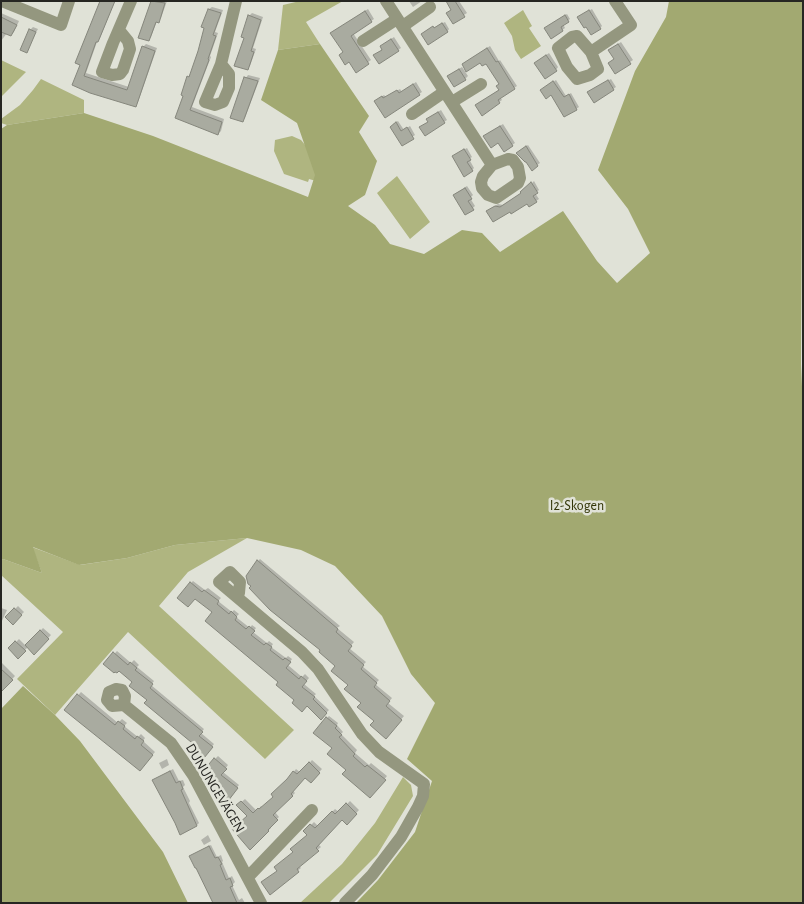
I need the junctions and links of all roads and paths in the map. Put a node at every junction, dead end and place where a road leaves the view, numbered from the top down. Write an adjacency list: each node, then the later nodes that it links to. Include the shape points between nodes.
1 (2, 1): 2 (street, via 61,25)
2 (69, 1)
3 (131, 1): 9 (street)
4 (236, 1): 12 (street)
5 (386, 1): 8 (street)
6 (615, 1): 11 (street, via 631,25)
7 (430, 8): 8 (street)
8 (400, 23): 10 (street); 14 (street)
9 (119, 30)
10 (363, 41)
11 (591, 52)
12 (221, 64)
13 (481, 84): 14 (street)
14 (448, 97): 15 (street); 16 (street)
15 (412, 114)
16 (492, 165)
17 (236, 596): 22 (street, via 318,669 368,740 424,784 423,796 412,818 372,876)
18 (124, 705): 20 (street, DUNUNGEVÄGEN, via 171,743 193,775)
19 (312, 810): 20 (street)
20 (248, 877): 21 (street, DUNUNGEVÄGEN)
21 (262, 903)
22 (345, 903)

